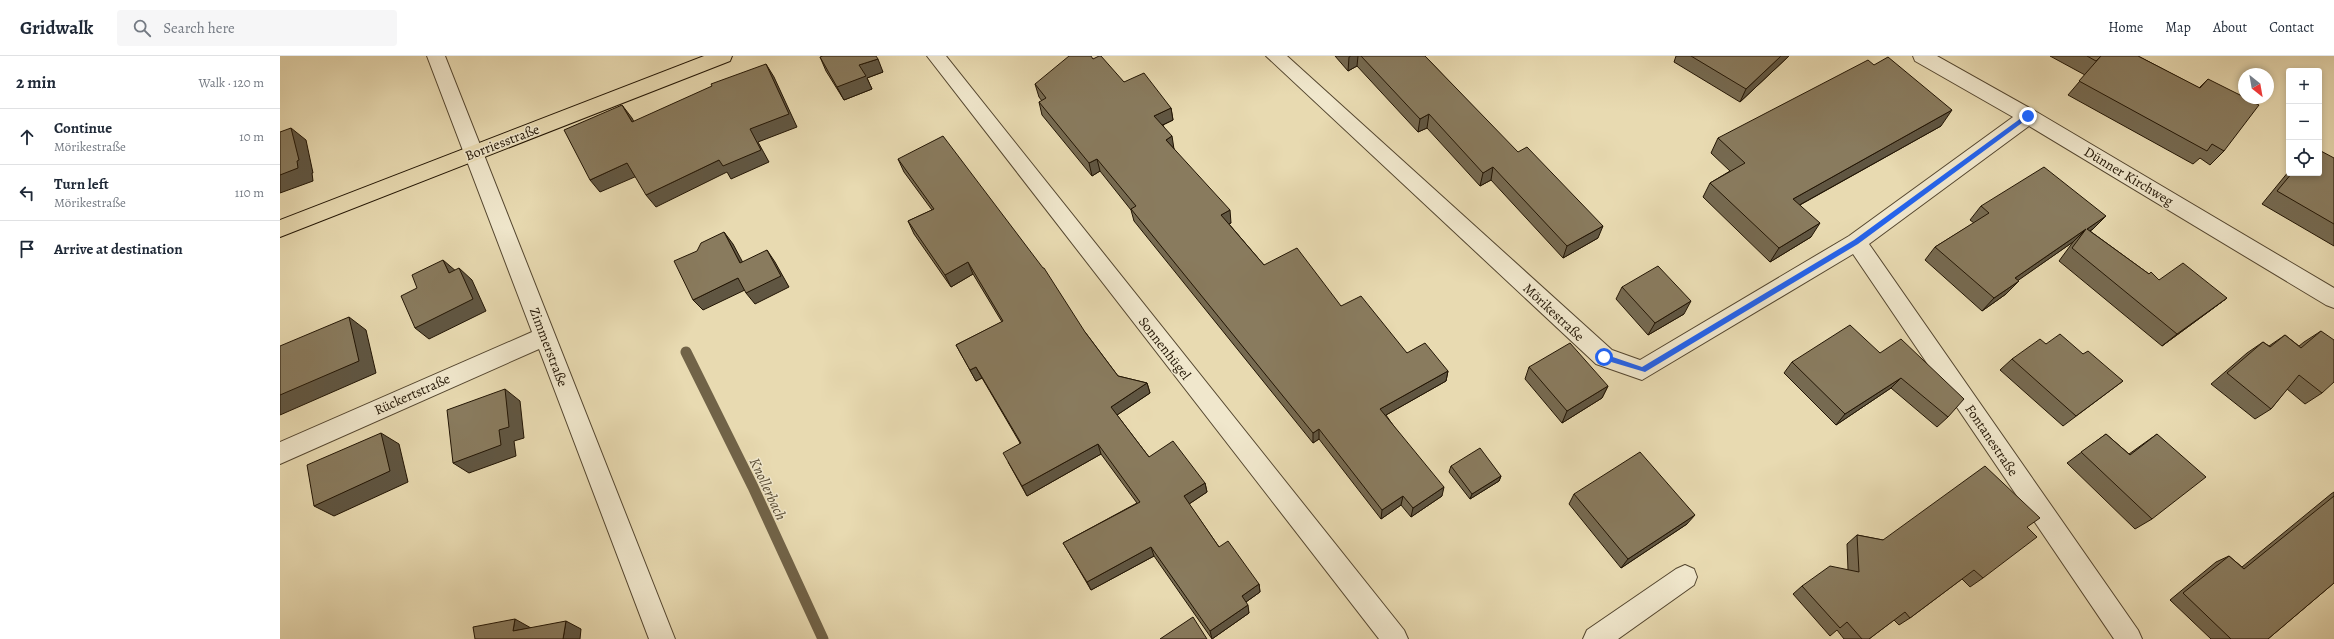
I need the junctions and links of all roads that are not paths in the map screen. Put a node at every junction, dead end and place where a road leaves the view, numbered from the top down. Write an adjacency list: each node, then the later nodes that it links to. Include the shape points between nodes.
1 (436, 56): 7 (street, Zimmerstraße)
2 (723, 56): 7 (main road, Borriesstraße)
3 (936, 56): 15 (street, Sonnenhügel)
4 (1275, 56): 9 (street, Mörikestraße, via 1604,357 1642,370)
5 (1922, 56): 6 (street, Dünner Kirchweg)
6 (2028, 116): 9 (street, Mörikestraße); 10 (street, Dünner Kirchweg)
7 (474, 153): 8 (main road, Borriesstraße); 11 (street, Zimmerstraße)
8 (280, 229)
9 (1856, 242): 17 (street, Fontanestraße)
10 (2334, 299)
11 (545, 336): 12 (street, Rückertstraße); 14 (street, Zimmerstraße)
12 (280, 453)
13 (1685, 577): 16 (street)
14 (662, 639)
15 (1395, 639)
16 (1596, 639)
17 (2129, 639)

